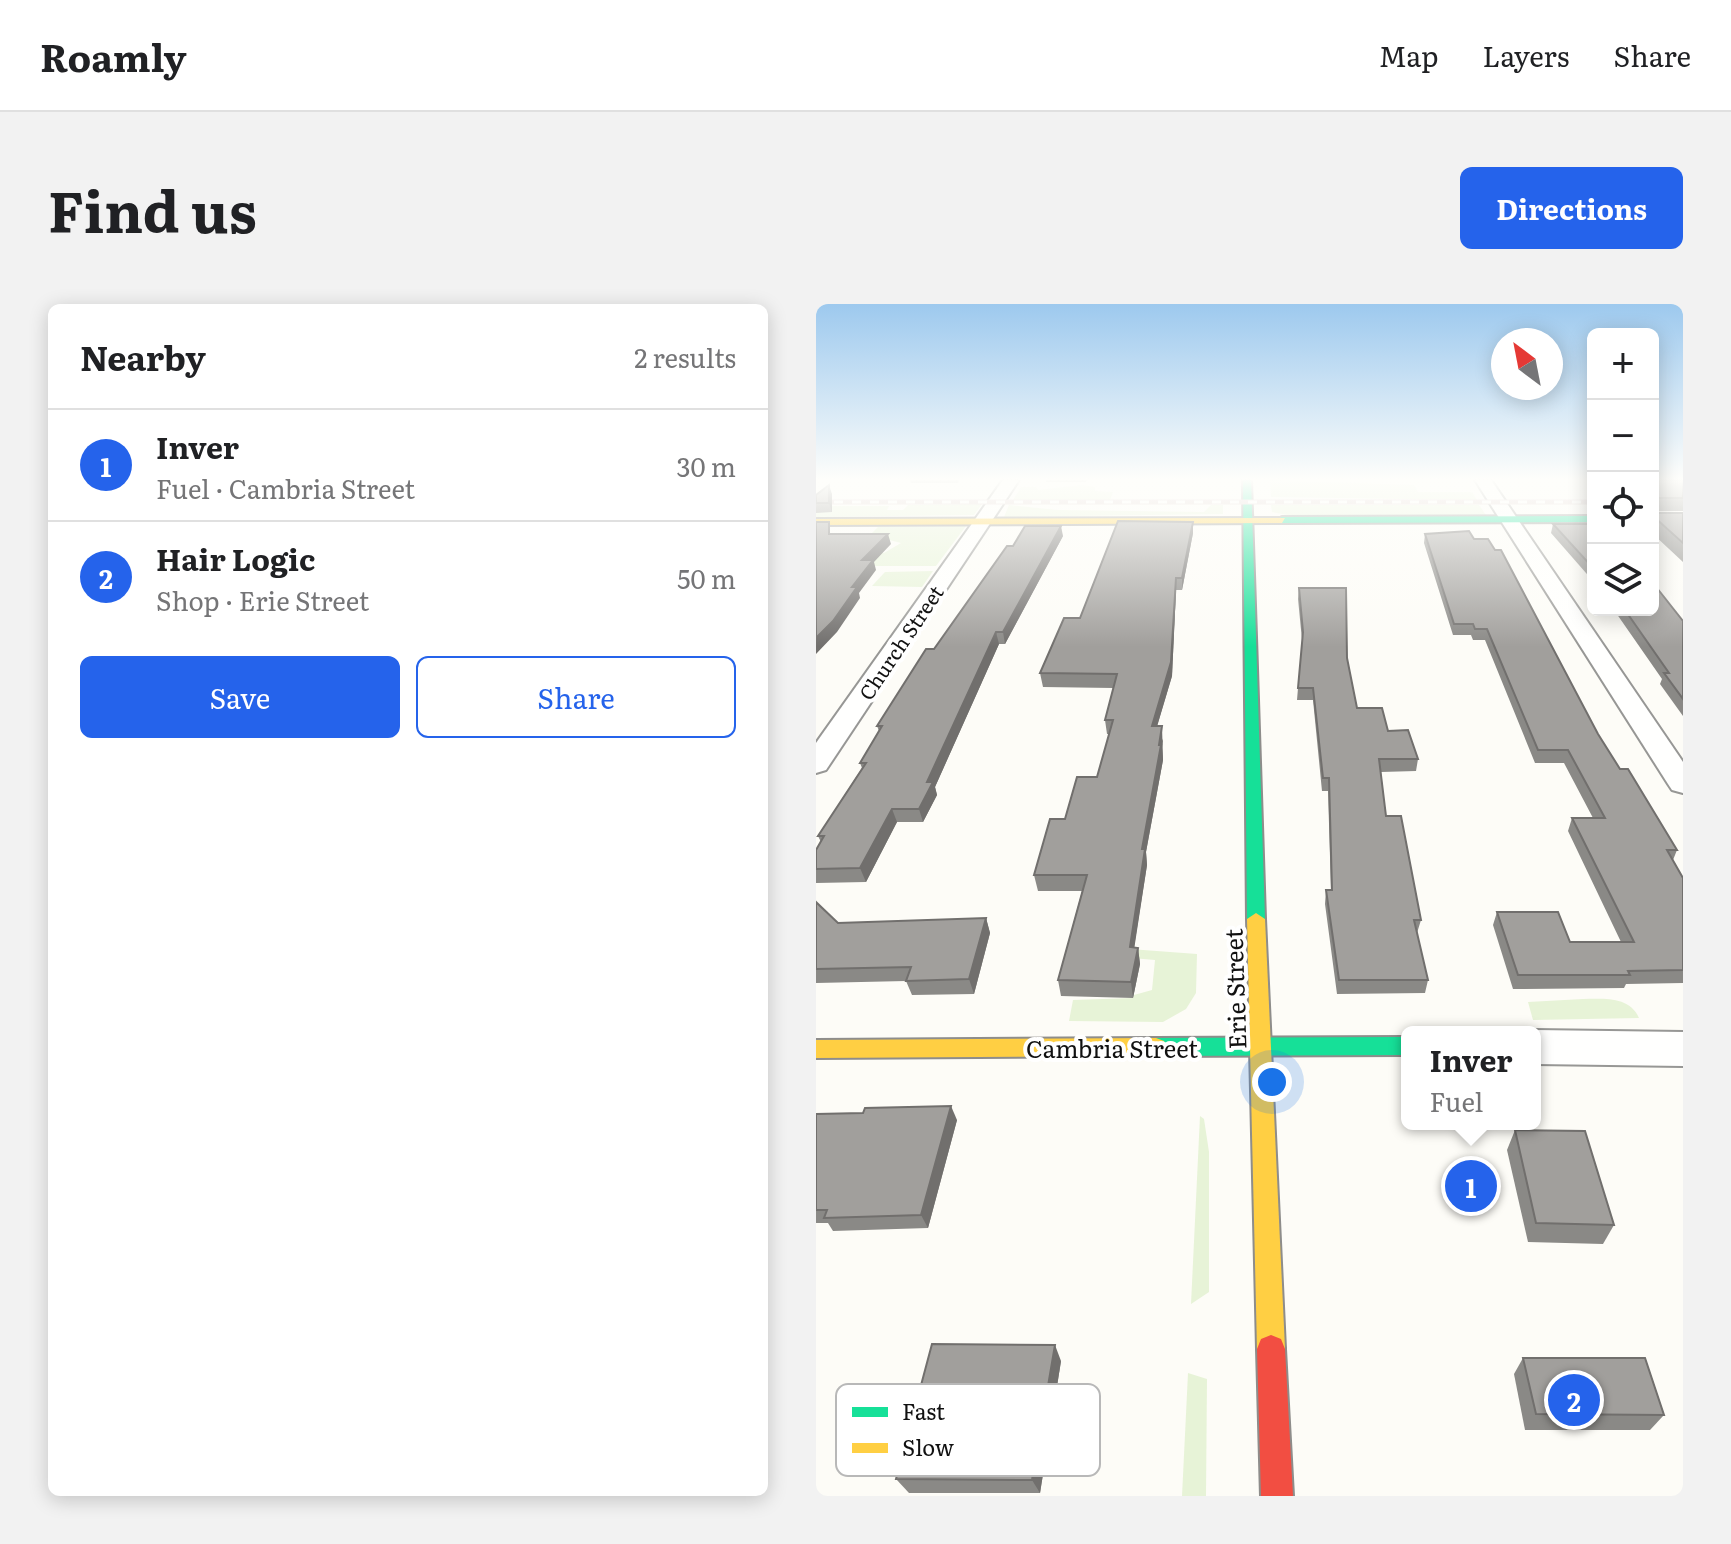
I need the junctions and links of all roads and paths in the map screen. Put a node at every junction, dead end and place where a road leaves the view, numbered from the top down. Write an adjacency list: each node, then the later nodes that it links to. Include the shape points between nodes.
1 (973, 536): 4 (street, Church Street)
2 (1248, 536): 7 (street, Erie Street)
3 (1519, 536): 5 (street)
4 (816, 764)
5 (1683, 784)
6 (1401, 1046): 7 (street, Cambria Street)
7 (1260, 1047): 9 (street, Cambria Street); 11 (street, Erie Street)
8 (1541, 1047): 10 (street)
9 (816, 1049)
10 (1683, 1049)
11 (1277, 1496)

